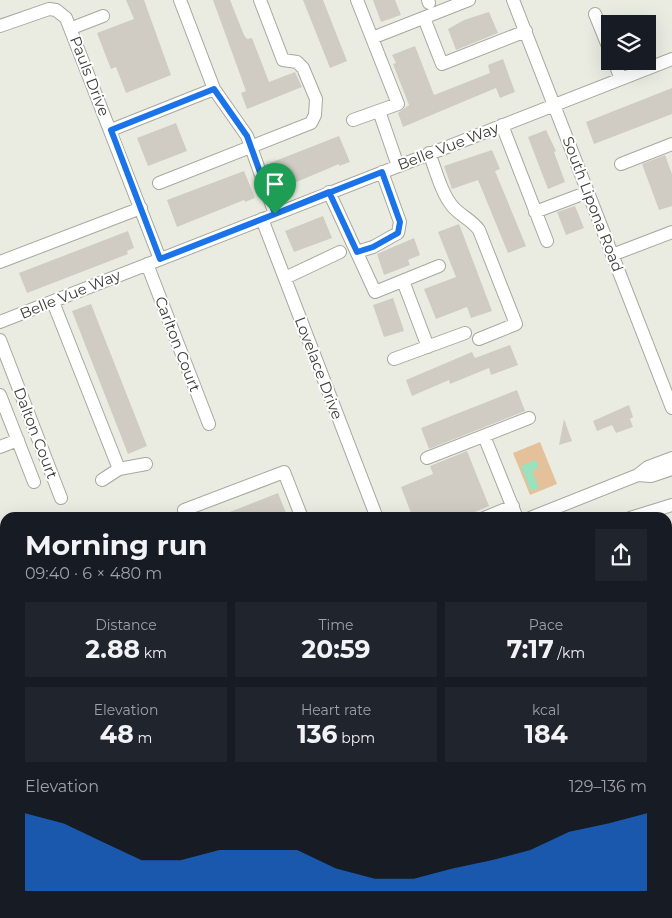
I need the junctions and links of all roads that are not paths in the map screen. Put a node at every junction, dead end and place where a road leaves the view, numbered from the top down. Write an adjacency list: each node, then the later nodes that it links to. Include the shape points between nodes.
1 (180, 0): 17 (street)
2 (260, 0): 24 (street, via 283,60 297,62 303,68 316,99 311,123)
3 (357, 0): 13 (street)
4 (468, 0): 8 (street)
5 (513, 0): 12 (street, South Lipona Road)
6 (595, 14): 11 (street)
7 (103, 16): 10 (street)
8 (424, 18): 12 (street, via 442,64); 13 (street)
9 (0, 26): 10 (street, Pauls Drive, via 49,8 66,18)
10 (72, 28): 22 (street, Pauls Drive)
11 (601, 29)
12 (526, 31): 18 (street, South Lipona Road)
13 (372, 38): 19 (street, via 398,104)
14 (672, 59): 16 (street, Belle Vue Way)
15 (618, 70): 16 (street)
16 (621, 79): 18 (street, Belle Vue Way)
17 (214, 89): 22 (street); 24 (street)
18 (555, 105): 21 (street, Belle Vue Way); 31 (street, South Lipona Road)
19 (379, 111): 20 (street); 27 (street)
20 (354, 120)
21 (502, 125): 25 (street, Belle Vue Way); 33 (street)
22 (111, 130): 32 (street, Pauls Drive)
23 (672, 144): 26 (street)
24 (252, 148): 29 (street); 34 (street)
25 (430, 154): 27 (street, Belle Vue Way); 50 (street, via 449,202 472,220 479,230 516,324)
26 (621, 164)
27 (398, 166): 28 (street, Belle Vue Way)
28 (382, 172): 30 (street, Belle Vue Way); 39 (street, via 400,222 398,233)
29 (159, 183)
30 (329, 192): 34 (street, Belle Vue Way); 39 (street)
31 (588, 192): 33 (street); 40 (street, South Lipona Road)
32 (140, 208): 41 (street, Pauls Drive); 42 (street)
33 (535, 212): 37 (street)
34 (275, 214): 35 (street, Belle Vue Way)
35 (262, 219): 41 (street, Belle Vue Way); 45 (street, Lovelace Drive)
36 (672, 232): 40 (street)
37 (547, 242)
38 (340, 252): 45 (street)
39 (357, 252): 46 (street, via 375,292)
40 (612, 254): 55 (street, South Lipona Road)
41 (160, 259): 43 (street, Belle Vue Way)
42 (0, 262)
43 (147, 264): 47 (street, Belle Vue Way); 57 (street, Carlton Court)
44 (439, 266): 46 (street)
45 (285, 278): 72 (street, Lovelace Drive)
46 (403, 281): 52 (street)
47 (52, 302): 48 (street, Belle Vue Way); 65 (street)
48 (1, 319)
49 (465, 333): 52 (street)
50 (479, 339)
51 (0, 340): 68 (street, Dalton Court)
52 (428, 346): 53 (street)
53 (394, 359)
54 (0, 395): 59 (street)
55 (672, 408)
56 (529, 418): 58 (street)
57 (209, 424)
58 (484, 436): 61 (street); 73 (street)
59 (18, 440): 60 (street); 67 (street)
60 (0, 447)
61 (427, 458)
62 (672, 458): 64 (street)
63 (146, 464): 65 (street)
64 (665, 468): 74 (street, via 638,475)
65 (119, 469): 66 (street)
66 (102, 480)
67 (34, 482)
68 (61, 498)
69 (672, 505): 75 (street)
70 (185, 512): 71 (street, via 284,472)
71 (300, 512)
72 (375, 512)
73 (515, 512)
74 (545, 512)
75 (649, 512)

